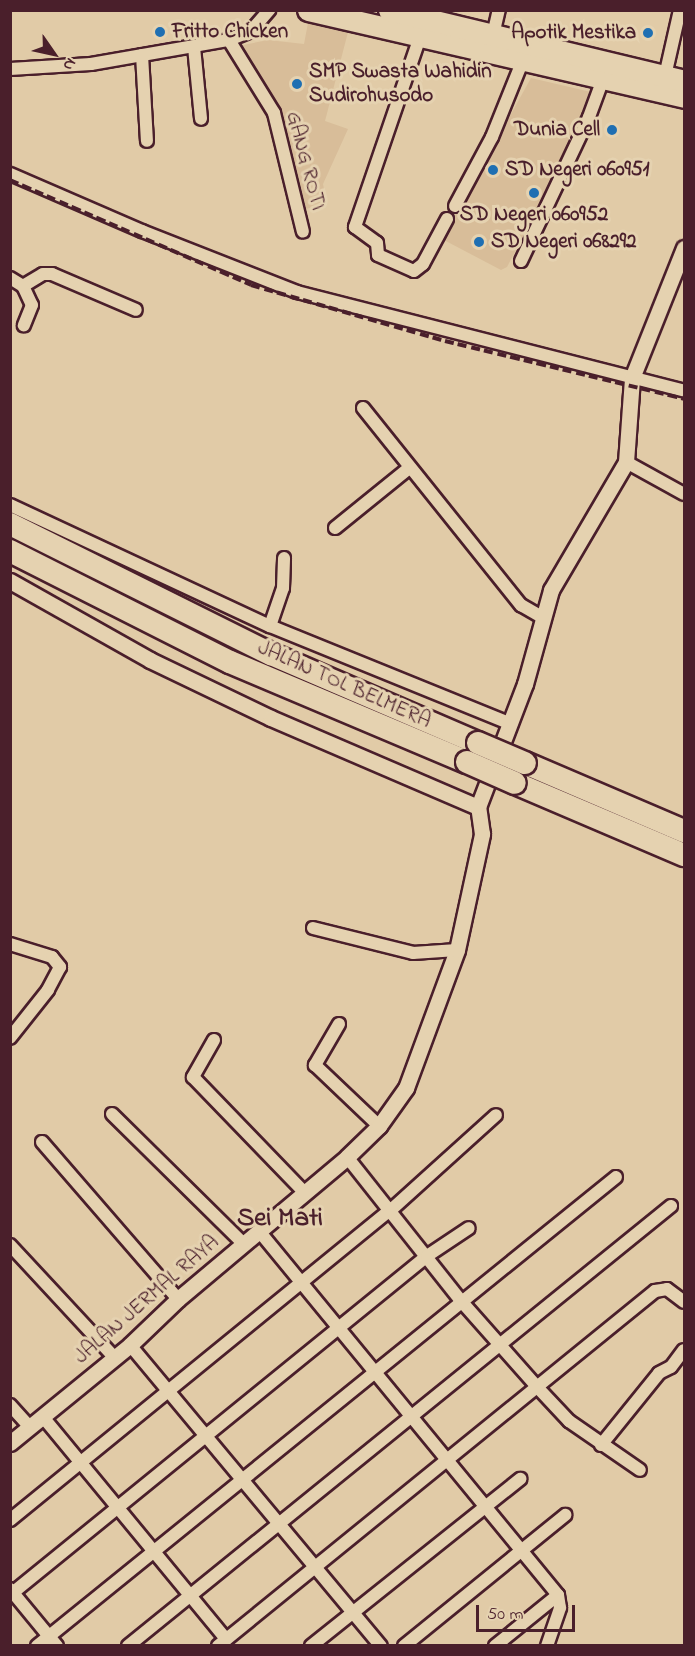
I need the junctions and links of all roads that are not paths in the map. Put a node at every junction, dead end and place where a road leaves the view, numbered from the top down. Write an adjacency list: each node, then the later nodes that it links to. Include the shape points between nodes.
1 (269, 10): 8 (street, via 251,31)
2 (308, 10): 6 (highway)
3 (389, 10): 6 (highway)
4 (500, 10): 7 (street)
5 (680, 10): 14 (street)
6 (422, 28): 7 (highway); 11 (highway); 20 (street, via 355,227 376,243 378,255 414,272 423,264)
7 (493, 35): 14 (highway)
8 (229, 40): 9 (street); 21 (street, GANG ROTI, via 274,113)
9 (194, 47): 10 (street); 16 (street)
10 (142, 56): 12 (street); 17 (street)
11 (523, 60): 13 (highway); 19 (street, via 492,137)
12 (10, 69)
13 (603, 79): 14 (highway); 23 (street)
14 (662, 80): 15 (highway)
15 (684, 98)
16 (201, 118)
17 (147, 141)
18 (10, 174): 28 (street, via 297,292)
19 (455, 206)
20 (447, 219)
21 (303, 232)
22 (684, 248): 28 (street)
23 (521, 261)
24 (10, 278): 25 (street)
25 (23, 286): 26 (street, via 43,274 52,274); 27 (street, via 32,304)
26 (136, 310)
27 (24, 326)
28 (632, 378): 29 (street); 31 (street)
29 (684, 391)
30 (363, 408): 32 (street)
31 (626, 462): 33 (street); 40 (street, via 551,590)
32 (409, 468): 36 (street); 40 (street, via 522,605)
33 (684, 494)
34 (10, 505): 41 (street)
35 (10, 524): 43 (highway, JALAN TOL BELMERA)
36 (334, 528)
37 (10, 551): 43 (highway, JALAN TOL BELMERA, via 230,662)
38 (284, 558): 41 (street, via 283,588)
39 (10, 581): 45 (street, via 150,660)
40 (542, 617): 42 (street)
41 (270, 626): 42 (street)
42 (510, 727): 45 (street)
43 (472, 753): 44 (highway, JALAN TOL BELMERA, bridge)
44 (520, 773): 46 (highway, JALAN TOL BELMERA); 47 (highway, JALAN TOL BELMERA)
45 (478, 807): 50 (street, JALAN JERMAL RAYA, via 482,834)
46 (684, 831)
47 (684, 855)
48 (313, 928): 50 (street, via 413,953)
49 (10, 944): 52 (street, via 52,957 60,967 48,990)
50 (458, 950): 56 (street, JALAN JERMAL RAYA, via 406,1088)
51 (339, 1024): 56 (street, via 315,1065)
52 (10, 1038)
53 (214, 1040): 60 (street, via 193,1077)
54 (112, 1114): 65 (street)
55 (496, 1115): 62 (street)
56 (379, 1126): 58 (street, JALAN JERMAL RAYA)
57 (42, 1142): 69 (street)
58 (347, 1157): 60 (street, JALAN JERMAL RAYA); 62 (street)
59 (616, 1177): 70 (street)
60 (304, 1192): 64 (street, JALAN JERMAL RAYA)
61 (671, 1206): 74 (street)
62 (392, 1209): 67 (street); 68 (street)
63 (469, 1228): 67 (street)
64 (259, 1231): 65 (street, JALAN JERMAL RAYA); 68 (street)
65 (243, 1243): 69 (street, JALAN JERMAL RAYA)
66 (10, 1245): 76 (street)
67 (428, 1256): 70 (street); 72 (street)
68 (301, 1283): 72 (street); 79 (street)
69 (178, 1299): 73 (street, JALAN JERMAL RAYA)
70 (462, 1302): 74 (street); 77 (street)
71 (684, 1302): 78 (street, via 667,1289 655,1291)
72 (339, 1328): 77 (street); 84 (street)
73 (130, 1345): 76 (street, JALAN JERMAL RAYA); 79 (street)
74 (500, 1346): 78 (street); 82 (street)
75 (684, 1350): 86 (street, via 671,1367 659,1373)
76 (114, 1358): 81 (street, JALAN JERMAL RAYA)
77 (375, 1372): 82 (street); 91 (street)
78 (539, 1389): 86 (street, via 569,1421); 87 (street)
79 (169, 1391): 84 (street); 88 (street)
80 (10, 1405): 83 (street)
81 (43, 1417): 83 (street, JALAN JERMAL RAYA); 88 (street)
82 (411, 1417): 87 (street); 96 (street)
83 (30, 1427): 85 (street, JALAN JERMAL RAYA)
84 (206, 1436): 91 (street); 93 (street)
85 (10, 1443)
86 (600, 1445): 89 (street)
87 (448, 1461): 92 (street); 99 (street)
88 (80, 1463): 93 (street); 95 (street)
89 (640, 1470)
90 (520, 1479): 92 (street)
91 (243, 1480): 96 (street); 98 (street)
92 (485, 1506): 97 (street); 103 (street)
93 (117, 1509): 98 (street); 100 (street)
94 (565, 1515): 97 (street)
95 (10, 1520)
96 (279, 1524): 99 (street); 102 (street)
97 (521, 1550): 101 (street); 110 (street)
98 (153, 1554): 102 (street); 104 (street)
99 (315, 1567): 103 (street); 105 (street)
100 (12, 1593): 104 (street)
101 (558, 1594): 111 (street); 112 (street, via 560,1608)
102 (190, 1596): 105 (street); 107 (street)
103 (353, 1612): 108 (street); 109 (street)
104 (53, 1641): 106 (street)
105 (222, 1642)
106 (37, 1646)
107 (128, 1646)
108 (311, 1646)
109 (381, 1646)
110 (404, 1646)
111 (495, 1646)
112 (547, 1646)

